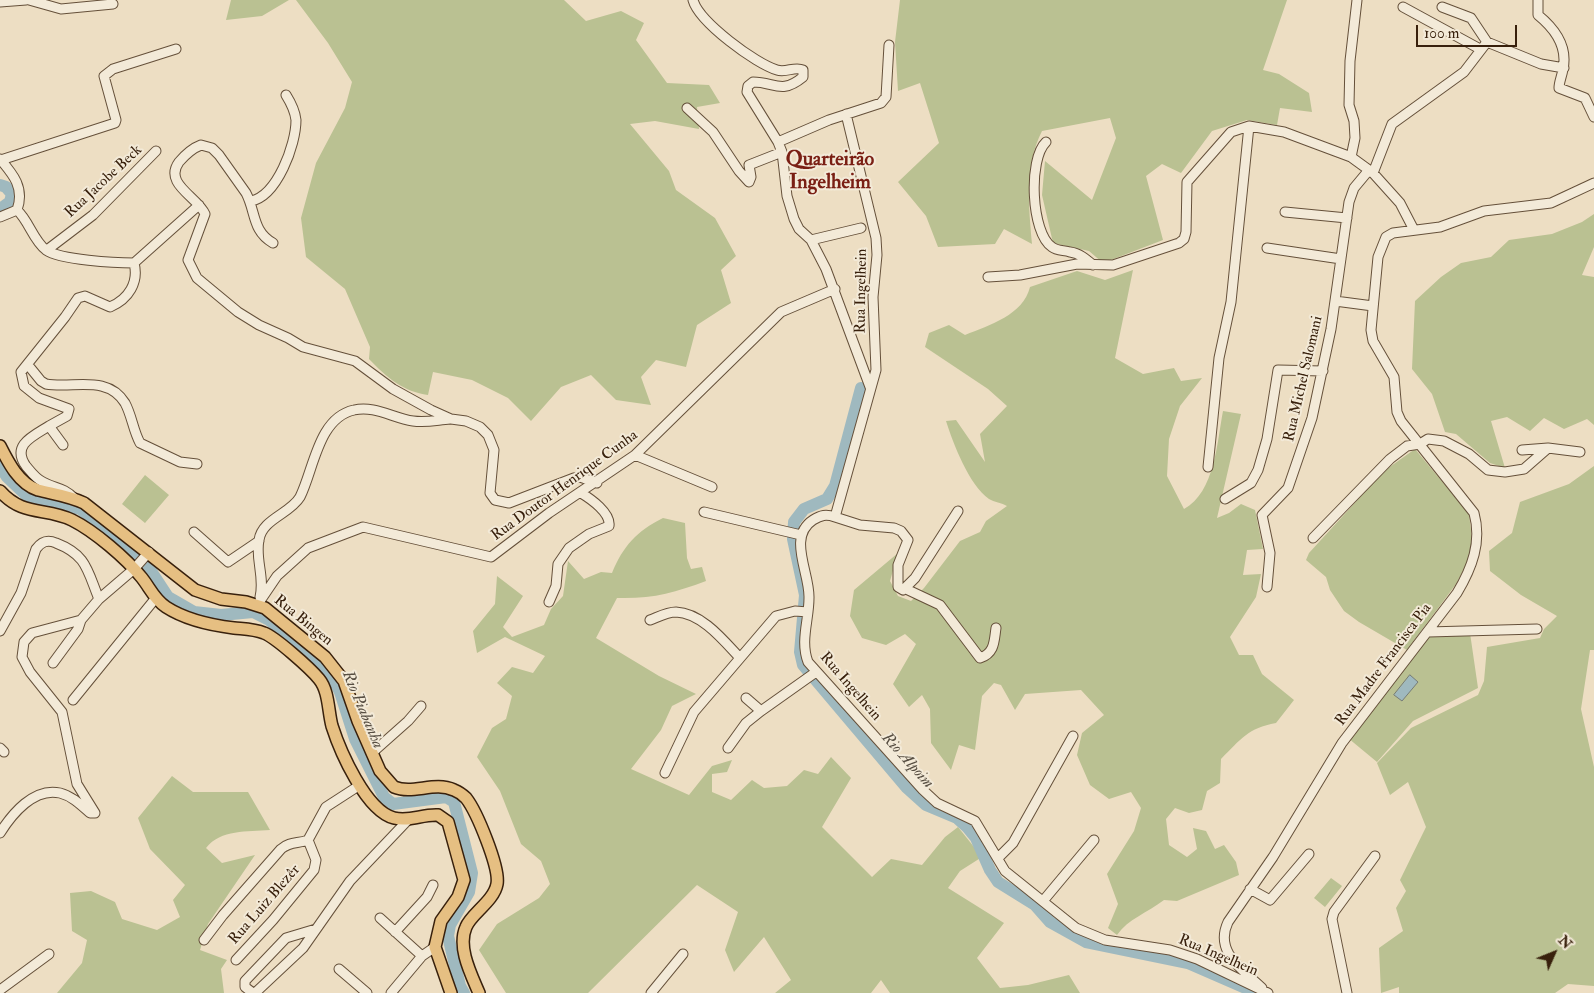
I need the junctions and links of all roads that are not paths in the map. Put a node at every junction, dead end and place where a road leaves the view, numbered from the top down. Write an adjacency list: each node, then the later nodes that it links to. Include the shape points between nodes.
1 (28, 0): 5 (street); 6 (street, via 61,9)
2 (693, 0): 18 (street, via 713,27 759,60 776,70 803,70 804,76 800,80 784,87 753,82 747,88)
3 (1357, 0): 22 (street, via 1350,61 1349,105 1355,138)
4 (1538, 0): 12 (street, via 1538,14 1559,38)
5 (0, 2)
6 (113, 4)
7 (1404, 7): 10 (street)
8 (1442, 7): 10 (street, via 1471,18)
9 (889, 45): 15 (street, via 884,100 876,107)
10 (1484, 46): 12 (street); 24 (street, Rua Michel Salomani, via 1464,72 1392,124)
11 (176, 49): 23 (street, via 113,69 104,76 116,120 111,125)
12 (1564, 68): 16 (street, via 1559,88 1585,98)
13 (286, 95): 26 (street, via 296,120 289,158 265,193)
14 (687, 108): 21 (street, via 713,132 749,182 749,165)
15 (846, 114): 18 (street); 47 (street, Rua Ingelhein, via 876,238 873,297 876,370)
16 (1594, 117)
17 (1249, 126): 22 (street, via 1284,132); 40 (street, via 1231,132 1187,182 1184,238 1171,246 1113,265); 58 (street, via 1232,292 1219,358)
18 (778, 142): 21 (street)
19 (1046, 142): 40 (street, via 1039,155 1034,190 1040,234 1053,248 1077,254)
20 (156, 151): 37 (street, Rua Jacobe Beck, via 93,215)
21 (782, 152): 34 (street, via 789,206 798,229)
22 (1350, 157): 24 (street)
23 (0, 159): 28 (street, via 18,184 20,202)
24 (1371, 172): 31 (street, Rua Michel Salomani, via 1354,188); 33 (street, via 1400,203)
25 (1594, 183): 33 (street, via 1551,203 1484,210 1440,227)
26 (251, 201): 27 (street, via 219,155 212,148 201,145 181,160 174,175); 35 (street, via 256,225)
27 (199, 205): 39 (street); 48 (street, via 204,211 204,218 188,260 203,284 259,325 303,347 355,361 393,389)
28 (17, 210): 30 (street); 37 (street)
29 (1285, 212): 31 (street)
30 (0, 217)
31 (1347, 218): 38 (street, Rua Michel Salomani)
32 (861, 228): 34 (street)
33 (1414, 230): 44 (street, via 1393,233 1383,242 1378,257)
34 (811, 240): 42 (street)
35 (273, 244)
36 (1267, 248): 38 (street)
37 (46, 250): 39 (street, via 80,258)
38 (1341, 259): 43 (street, Rua Michel Salomani)
39 (134, 263): 45 (street, via 135,283 125,297 110,307 85,296 78,298)
40 (1093, 265): 41 (street)
41 (988, 277)
42 (835, 289): 47 (street); 56 (street, Rua Doutor Henrique Cunha, via 781,312)
43 (1335, 301): 44 (street); 46 (street, Rua Michel Salomani)
44 (1373, 306): 50 (street, Rua Madre Francisca Pia, via 1373,341 1394,377 1397,412)
45 (28, 365): 49 (street, via 22,367 21,372 24,386 38,398 70,411); 57 (street, via 46,384 86,383 113,391 125,403 140,443 180,462)
46 (1323, 371): 64 (street, via 1278,370 1267,439 1258,470 1251,483); 74 (street, Rua Michel Salomani, via 1312,418 1288,488 1262,515 1270,553)
47 (870, 387): 67 (street, Rua Ingelhein)
48 (451, 419): 59 (street, via 480,427 492,442 490,493 499,502 509,503 574,478); 71 (street, via 428,423 366,408 337,416 325,434 299,498 266,527)
49 (49, 426): 51 (street); 63 (street, via 24,441 20,452 23,462 38,479 64,488)
50 (1420, 444): 52 (street, via 1428,440 1444,441 1469,454 1488,470 1495,471 1524,470); 70 (street, via 1407,446 1390,459); 86 (street, Rua Madre Francisca Pia, via 1469,506 1478,528 1469,572)
51 (63, 445)
52 (1548, 448): 53 (street); 54 (street)
53 (1522, 450)
54 (1580, 452)
55 (2, 453): 63 (main road, Rua Bingen, via 14,471 36,490)
56 (635, 455): 59 (street, Rua Doutor Henrique Cunha); 60 (street)
57 (197, 464)
58 (1208, 467)
59 (597, 483): 62 (street, Rua Doutor Henrique Cunha)
60 (712, 487)
61 (0, 490): 73 (main road, via 18,506 72,520)
62 (581, 493): 78 (street, via 608,517 609,526 589,534 569,548 558,564 556,586); 79 (street, Rua Doutor Henrique Cunha, via 491,557 368,527 344,532 317,544 295,559 277,576)
63 (74, 498): 72 (main road, Rua Bingen)
64 (1225, 499)
65 (958, 511): 75 (street)
66 (704, 512): 69 (street)
67 (835, 517): 69 (street, via 818,516); 75 (street, via 860,525 901,531 908,540 898,565 897,580 900,589)
68 (194, 532): 71 (street, via 228,562)
69 (801, 535): 80 (street, Rua Ingelhein, via 801,553 809,584)
70 (1313, 538)
71 (258, 541): 79 (street, via 263,585)
72 (149, 552): 73 (street); 79 (main road, Rua Bingen, via 195,590 220,599)
73 (134, 569): 76 (street); 77 (main road)
74 (1267, 587)
75 (906, 589): 83 (street, via 940,605 980,658 993,649)
76 (100, 599): 81 (street); 85 (street, via 79,554 47,541 36,549 21,593)
77 (156, 599): 91 (street); 98 (main road, via 198,622 263,632 319,679 332,725)
78 (548, 602)
79 (258, 604): 96 (main road, Rua Bingen, via 325,657 338,672 350,694)
80 (808, 612): 87 (street, via 795,611 776,616); 89 (street, Rua Ingelhein, via 805,654)
81 (81, 620): 88 (street); 100 (street, via 32,633 24,642 22,657 62,712 77,784 96,812 92,814 60,793 50,793 22,805)
82 (650, 620): 87 (street, via 676,612 687,615 716,634)
83 (996, 628)
84 (1537, 629): 86 (street)
85 (0, 632)
86 (1428, 632): 107 (street, Rua Madre Francisca Pia, via 1342,743)
87 (740, 658): 97 (street, via 694,712)
88 (53, 663)
89 (815, 672): 93 (street); 105 (street, Rua Ingelhein, via 933,800 975,821)
90 (746, 698): 93 (street)
91 (74, 700)
92 (421, 706): 96 (street)
93 (761, 712): 95 (street, via 746,723)
94 (1073, 736): 105 (street, via 1013,843)
95 (728, 748)
96 (372, 753): 111 (main road, Rua Bingen, via 380,771 394,787 448,787 465,796 471,806 494,864 497,882 491,896)
97 (665, 773)
98 (360, 785): 99 (main road, via 380,811); 101 (street, via 326,807)
99 (407, 821): 109 (main road, via 433,814 444,817 448,822 464,880); 112 (street, via 350,881)
100 (0, 833)
101 (308, 840): 114 (street, Rua Luiz Blezêr, via 289,843 282,848); 119 (street, Rua Luiz Blezêr, via 316,860 314,870)
102 (1094, 840): 108 (street)
103 (1310, 854): 107 (street, via 1270,900)
104 (1375, 856): 129 (street, via 1332,919)
105 (998, 858): 108 (street, Rua Ingelhein, via 1005,871)
106 (433, 885): 113 (street, via 427,897)
107 (1250, 889): 128 (street, Rua Madre Francisca Pia, via 1228,922 1223,940 1233,960)
108 (1043, 901): 128 (street, Rua Ingelhein, via 1063,919 1090,935 1170,950 1197,959)
109 (448, 912): 111 (main road); 115 (main road, via 441,921)
110 (380, 918): 113 (street)
111 (466, 926): 126 (main road, via 465,956)
112 (316, 929): 122 (street, via 303,948); 122 (street, via 286,938 245,981 245,988)
113 (395, 932): 118 (street)
114 (204, 940)
115 (435, 947): 118 (street); 125 (main road)
116 (49, 954): 121 (street)
117 (683, 954): 127 (street)
118 (422, 956): 124 (street)
119 (236, 960)
120 (338, 969): 123 (street)
121 (0, 990)
122 (256, 992)
123 (367, 993)
124 (390, 993)
125 (450, 993)
126 (479, 993)
127 (651, 993)
128 (1268, 993)
129 (1347, 993)

